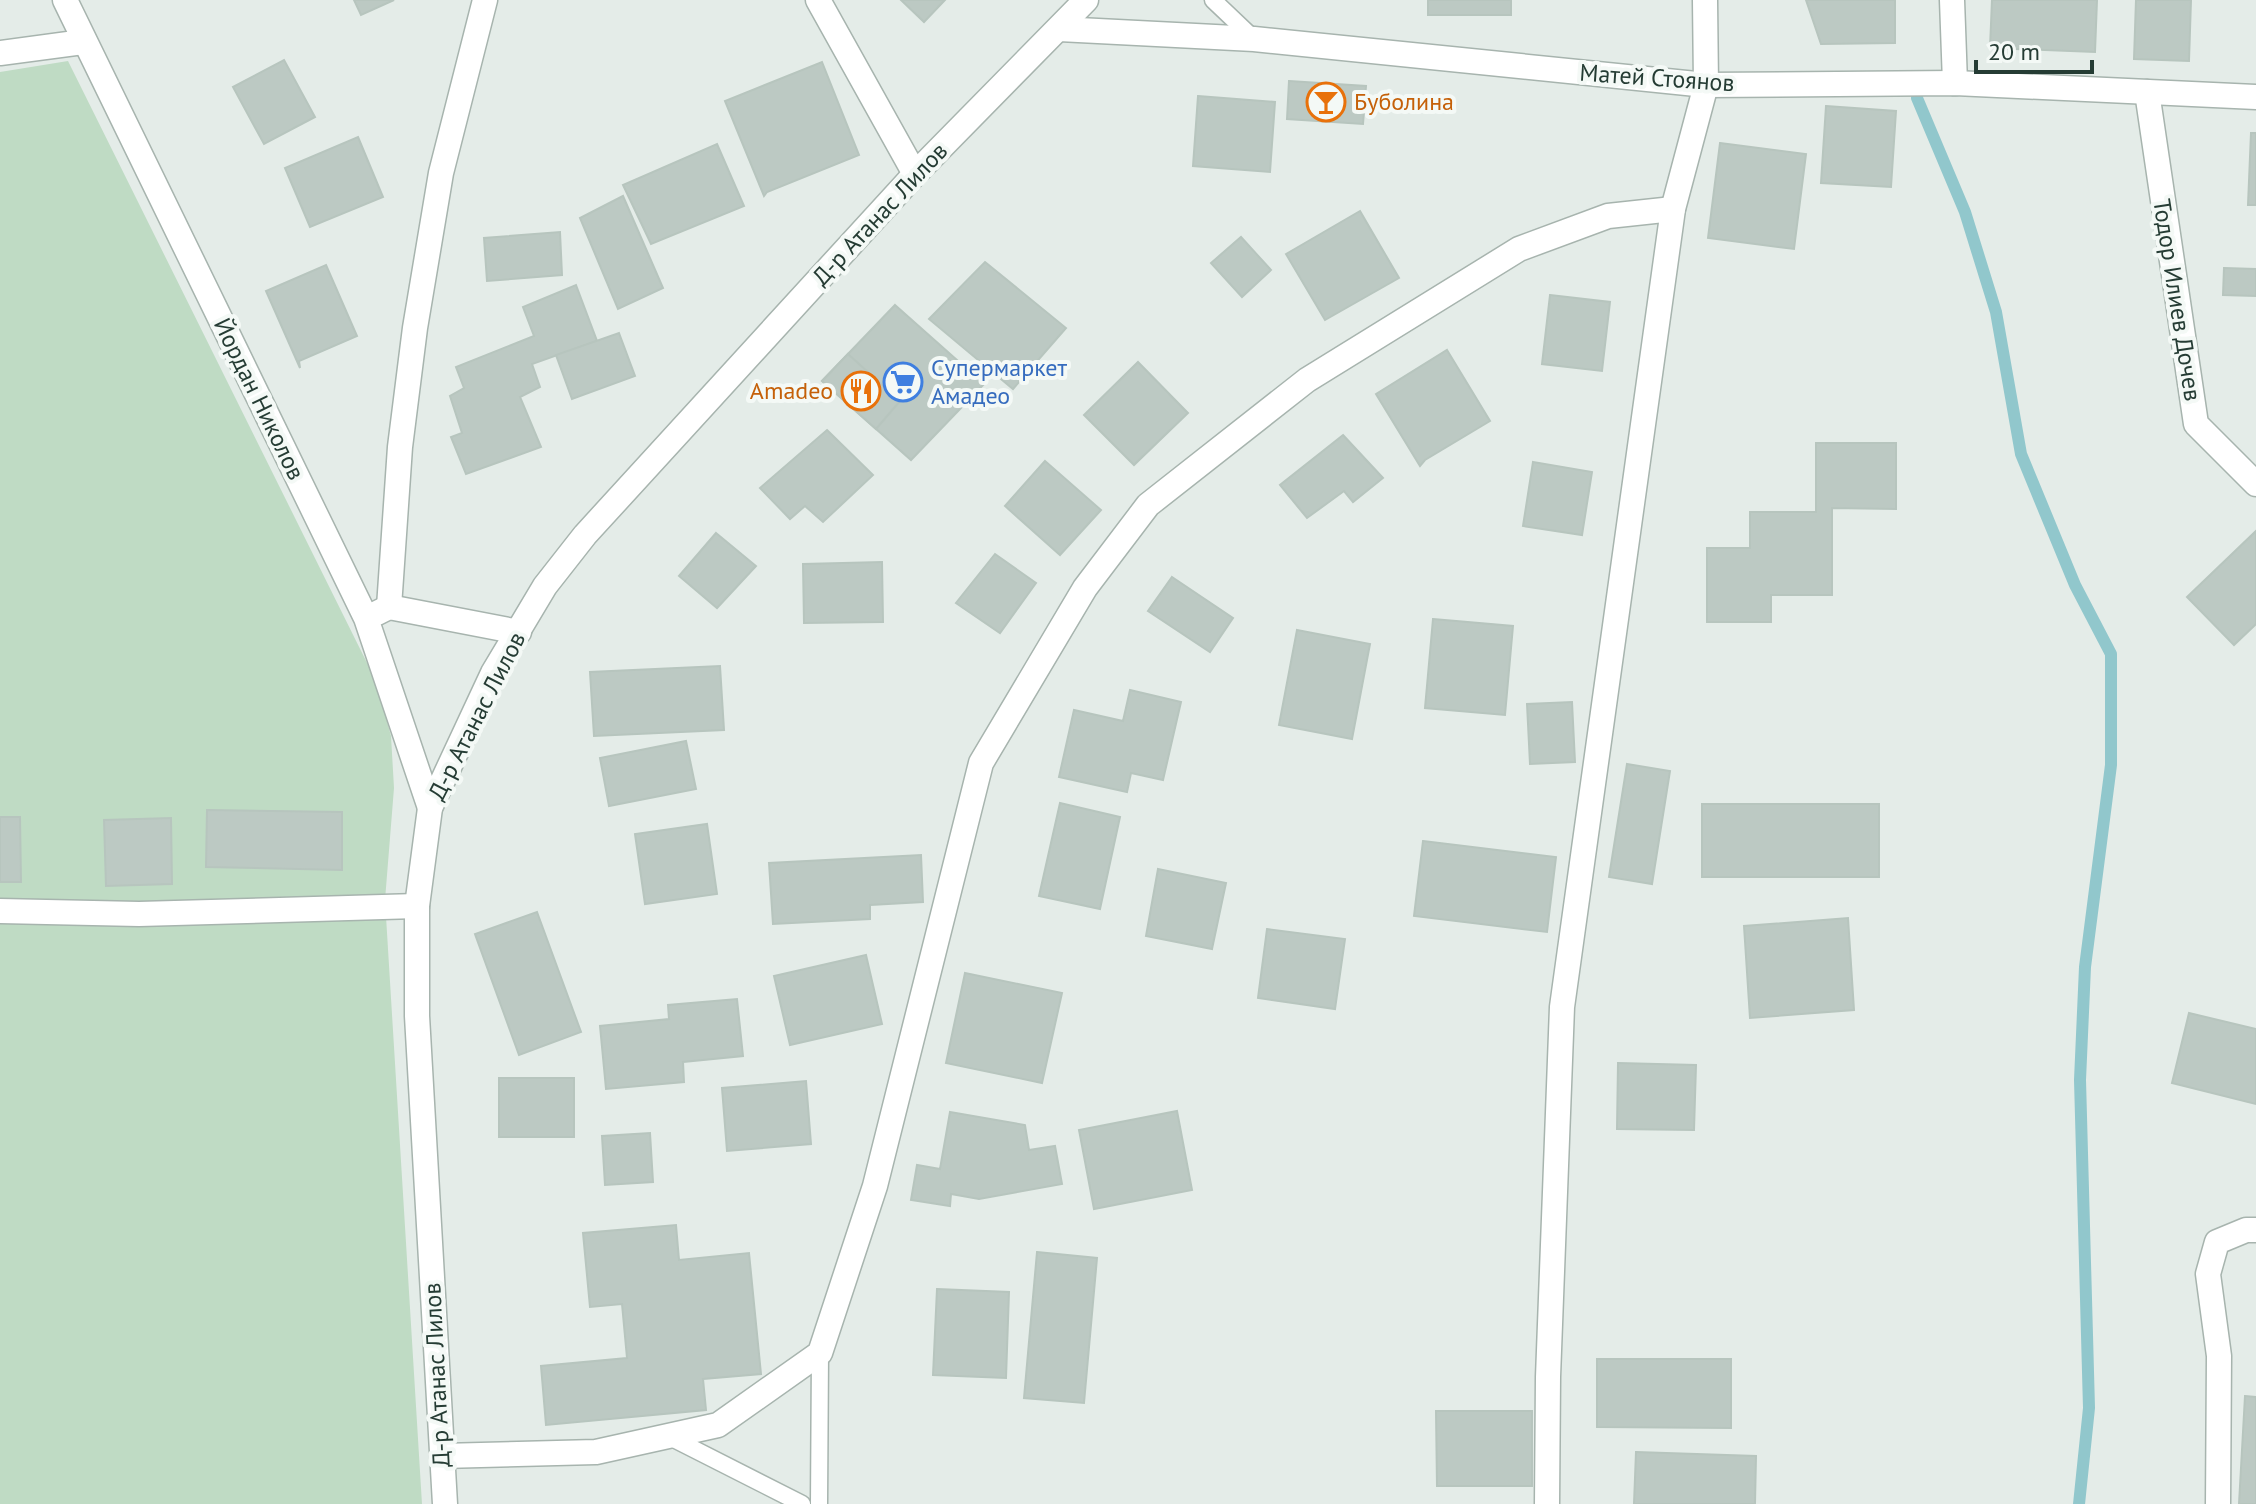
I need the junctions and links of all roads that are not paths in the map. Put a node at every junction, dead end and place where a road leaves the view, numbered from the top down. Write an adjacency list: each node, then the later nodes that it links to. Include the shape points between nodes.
1 (65, 0): 10 (street, Йордан Николов)
2 (485, 0): 19 (street, via 441,173 415,328)
3 (818, 0): 16 (street)
4 (1086, 0): 8 (street, Д-р Атанас Лилов)
5 (1213, 0): 9 (lane)
6 (1705, 0): 13 (street)
7 (1952, 0): 12 (street)
8 (1059, 29): 9 (street, Матей Стоянов); 16 (street, Д-р Атанас Лилов)
9 (1254, 39): 13 (street, Матей Стоянов)
10 (83, 42): 11 (street); 20 (street, Йордан Николов)
11 (0, 53)
12 (1955, 83): 13 (street, Матей Стоянов); 14 (street, Матей Стоянов)
13 (1706, 85): 17 (street)
14 (2147, 92): 15 (street, Матей Стоянов); 18 (street, Тодор Илиев Дочев, via 2196,424)
15 (2256, 97)
16 (915, 174): 21 (street, Д-р Атанас Лилов, via 585,535 545,586)
17 (1673, 209): 26 (street, via 1608,216 1519,249 1307,380 1148,505 1085,588 981,763 875,1186); 32 (street, via 1562,1007)
18 (2256, 484)
19 (389, 607): 20 (street); 21 (street)
20 (366, 618): 22 (street, Йордан Николов)
21 (519, 632): 22 (street, Д-р Атанас Лилов, via 493,673)
22 (430, 808): 23 (street, Д-р Атанас Лилов)
23 (417, 906): 24 (street, via 139,914); 28 (street, Д-р Атанас Лилов, via 417,1016)
24 (0, 911)
25 (2256, 1230): 33 (street, via 2217,1242 2208,1274 2219,1356)
26 (820, 1353): 27 (street, via 718,1425); 31 (lane)
27 (667, 1436): 28 (street, via 596,1452); 30 (lane)
28 (442, 1456): 29 (street, Д-р Атанас Лилов)
29 (445, 1504)
30 (802, 1504)
31 (819, 1504)
32 (1547, 1504)
33 (2218, 1504)

